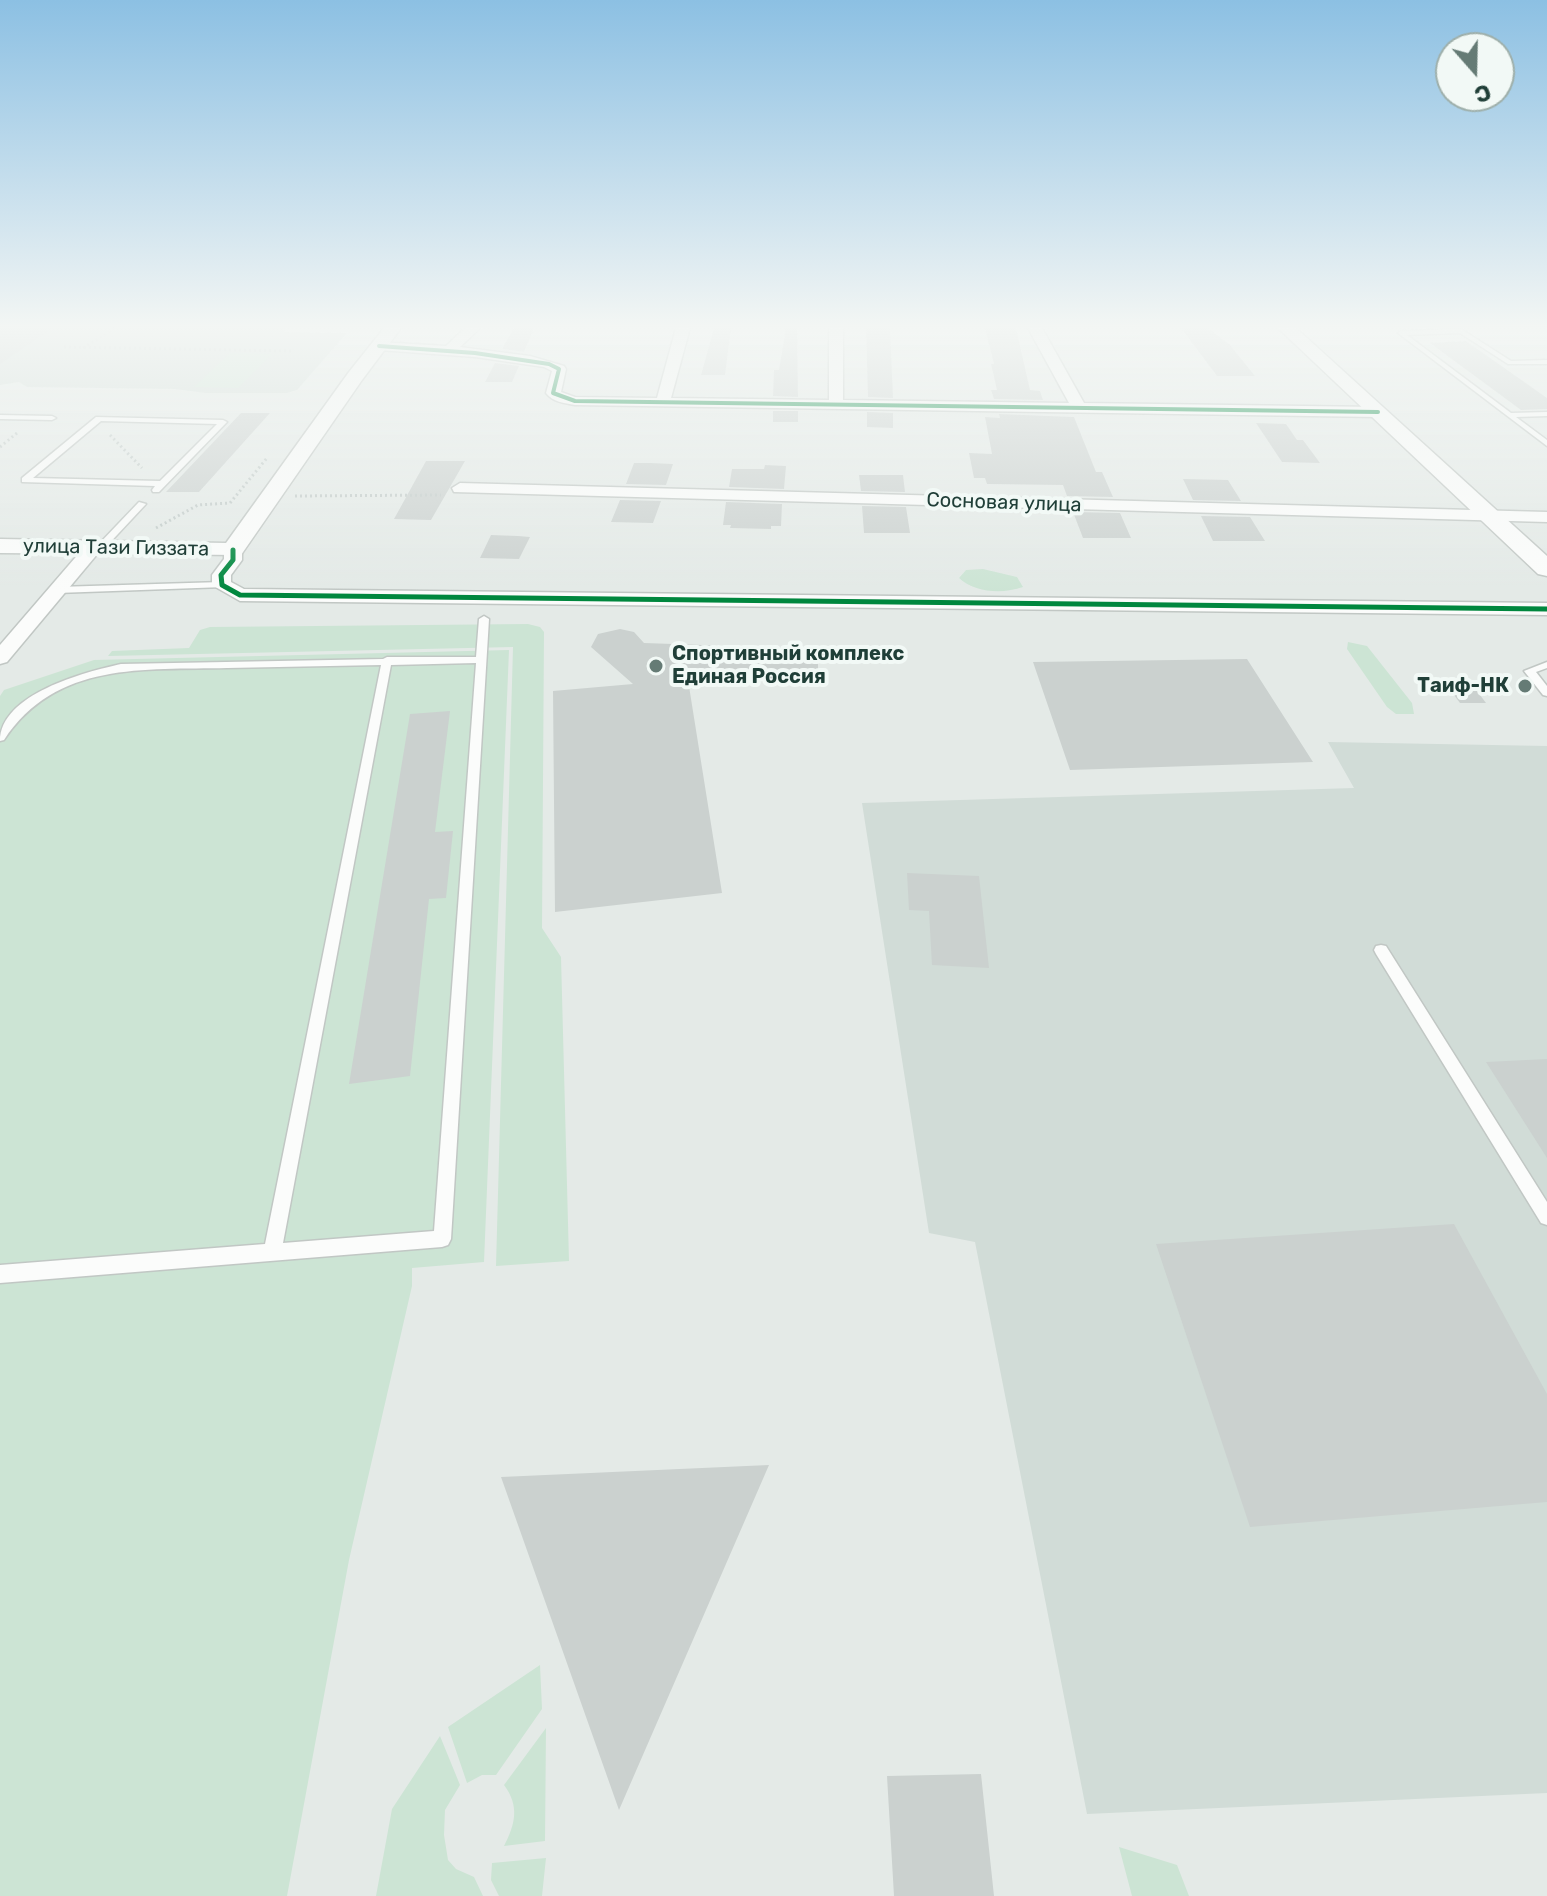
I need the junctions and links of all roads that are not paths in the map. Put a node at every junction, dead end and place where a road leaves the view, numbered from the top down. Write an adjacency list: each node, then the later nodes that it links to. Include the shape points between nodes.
1 (328, 416): 14 (street)
2 (1383, 416): 10 (street)
3 (1511, 416): 7 (lane)
4 (0, 417): 5 (lane)
5 (52, 418)
6 (96, 421): 6 (lane, via 223,422 158,486 25,480)
7 (1547, 444)
8 (460, 488): 10 (street, Сосновая улица)
9 (142, 504): 12 (lane)
10 (1490, 516): 11 (street, Сосновая улица); 15 (street)
11 (1547, 517)
12 (102, 543): 13 (street, улица Тази Гиззата); 14 (street, улица Тази Гиззата); 17 (street)
13 (0, 546)
14 (233, 550): 16 (street)
15 (1547, 569)
16 (222, 585): 17 (lane); 18 (street, via 240,595)
17 (57, 590): 20 (street)
18 (1547, 609)
19 (484, 619): 22 (lane)
20 (0, 658)
21 (387, 660): 22 (lane); 25 (lane, via 121,667 43,694 24,707); 28 (lane)
22 (481, 660): 28 (lane, via 442,1239)
23 (1547, 665): 24 (lane, via 1529,671)
24 (1547, 693)
25 (0, 737)
26 (1381, 950): 27 (lane)
27 (1547, 1217)
28 (272, 1253): 29 (lane)
29 (0, 1274)

